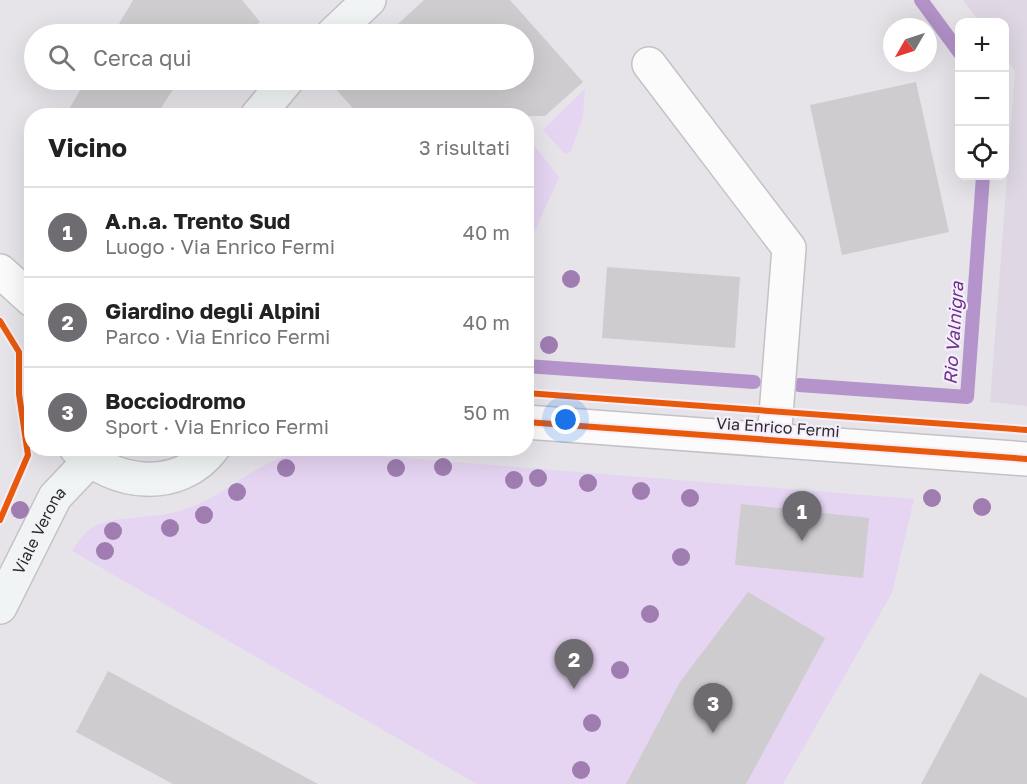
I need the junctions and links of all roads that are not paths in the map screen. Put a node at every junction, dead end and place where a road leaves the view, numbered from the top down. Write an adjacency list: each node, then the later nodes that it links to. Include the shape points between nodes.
1 (369, 0): 2 (main road)
2 (344, 24)
3 (649, 64): 9 (street, Via Enrico Fermi, via 789,248)
4 (279, 90): 5 (main road)
5 (264, 108)
6 (0, 271): 7 (street)
7 (24, 293)
8 (534, 423): 9 (street, Via Enrico Fermi)
9 (774, 440): 13 (street, Via Enrico Fermi)
10 (82, 456): 14 (main road, Viale Verona, via 55,497)
11 (84, 456): 12 (main road, via 111,474 137,480 163,478 188,470)
12 (204, 456)
13 (1027, 459)
14 (0, 607)

